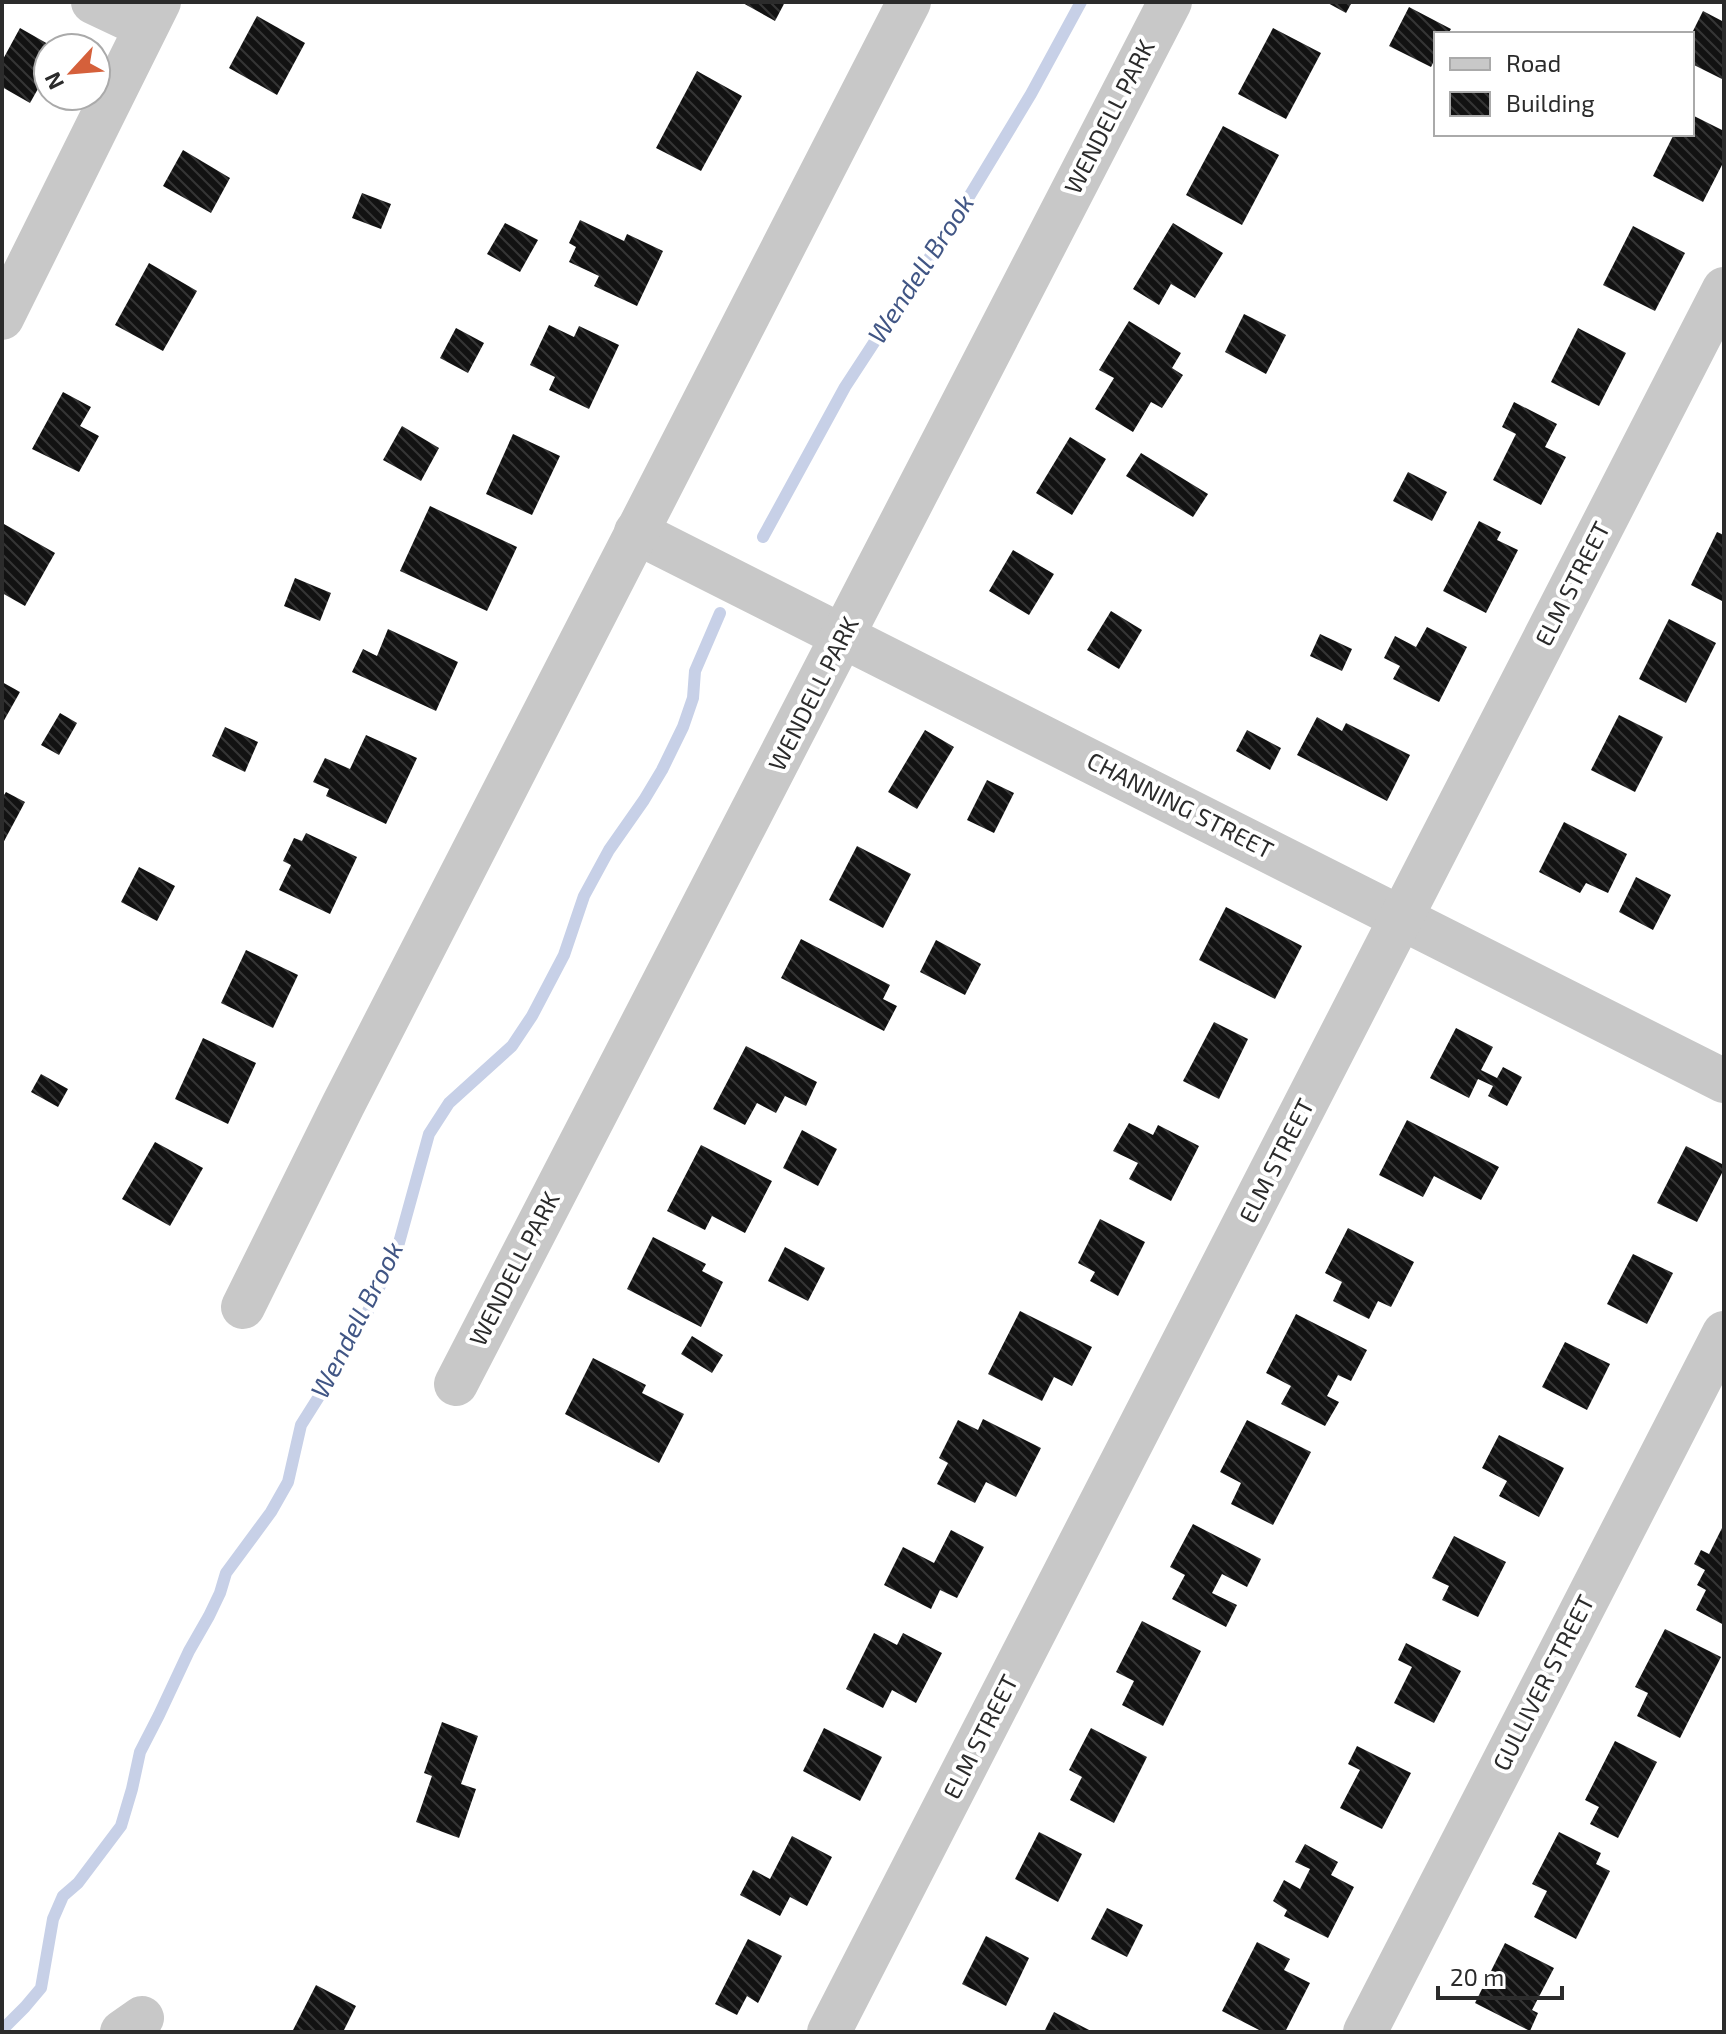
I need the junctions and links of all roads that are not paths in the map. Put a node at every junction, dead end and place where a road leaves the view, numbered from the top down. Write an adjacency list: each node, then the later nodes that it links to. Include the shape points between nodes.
1 (93, 2): 4 (street)
2 (909, 2): 7 (street)
3 (1170, 2): 8 (street, WENDELL PARK)
4 (152, 15): 6 (street)
5 (1724, 289): 9 (street, ELM STREET)
6 (2, 318)
7 (636, 532): 8 (street, CHANNING STREET); 11 (street)
8 (843, 637): 9 (street, CHANNING STREET); 13 (street, WENDELL PARK)
9 (1401, 918): 10 (street, CHANNING STREET); 14 (street, ELM STREET)
10 (1724, 1081)
11 (243, 1307)
12 (1724, 1333): 15 (street, GULLIVER STREET)
13 (456, 1384)
14 (829, 2032)
15 (1365, 2032)

